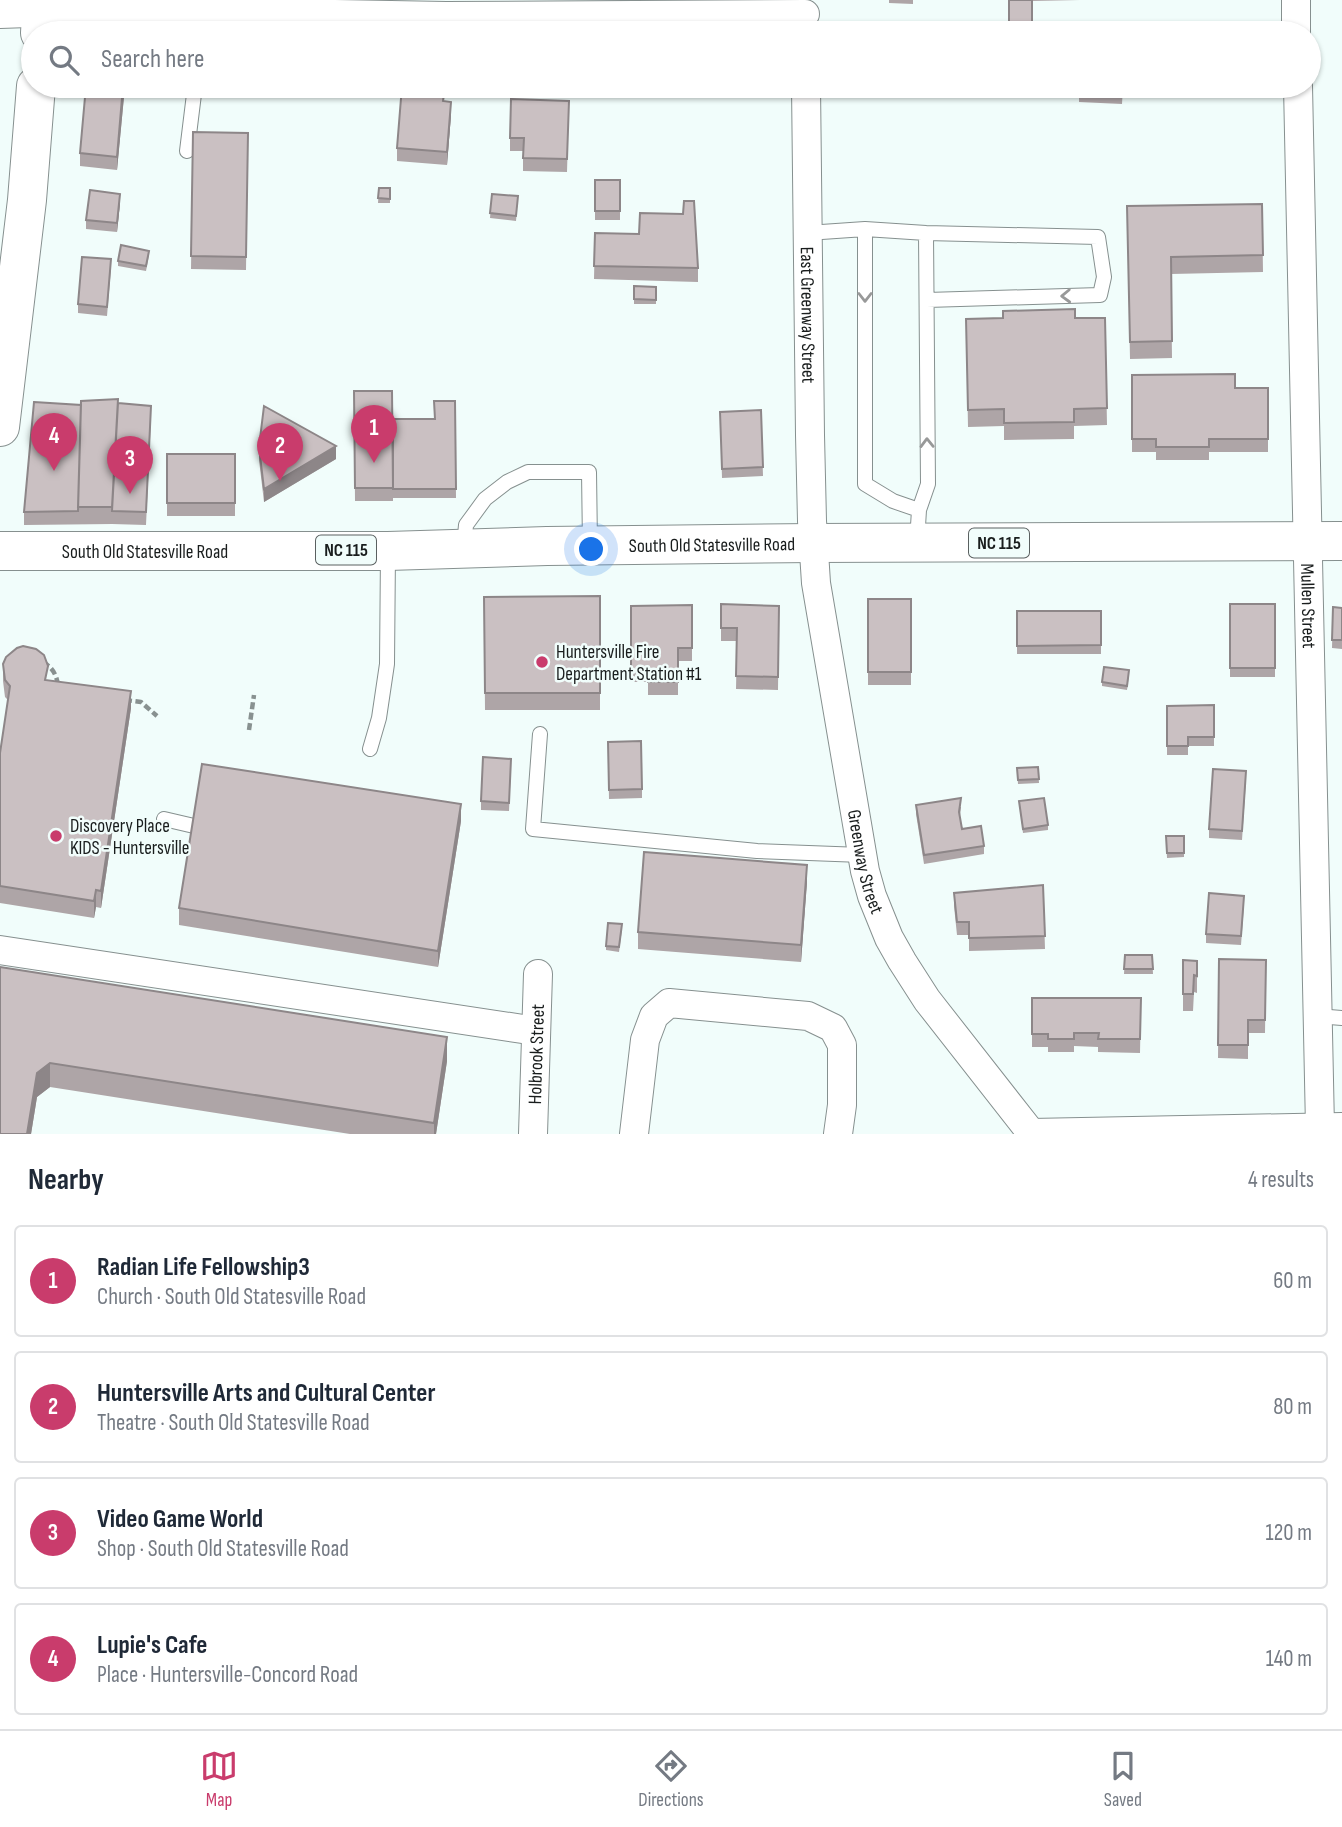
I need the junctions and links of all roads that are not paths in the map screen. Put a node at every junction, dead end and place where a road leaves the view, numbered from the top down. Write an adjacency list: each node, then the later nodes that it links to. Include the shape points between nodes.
1 (1296, 0): 7 (street)
2 (0, 13): 3 (street)
3 (41, 15): 5 (street, via 113,10)
4 (805, 16): 6 (street)
5 (190, 21)
6 (238, 21)
7 (1296, 21)
8 (35, 98): 17 (main road)
9 (194, 98): 12 (lane)
10 (806, 98): 14 (street, East Greenway Street)
11 (1298, 98): 19 (street, Mullen Street)
12 (187, 152)
13 (865, 229): 14 (lane); 15 (lane); 18 (lane, one-way to 18, via 865,484 893,501)
14 (807, 233): 20 (street, East Greenway Street)
15 (926, 233): 16 (lane); 16 (lane, one-way to 16, via 1098,237 1104,277 1100,295)
16 (927, 300): 18 (lane, one-way to 16, via 928,484)
17 (0, 427)
18 (918, 526): 19 (main road, South Old Statesville Road / NC 115); 20 (main road, South Old Statesville Road / NC 115)
19 (1324, 541): 32 (street, Mullen Street)
20 (813, 543): 21 (main road, South Old Statesville Road / NC 115); 29 (street, Greenway Street)
21 (590, 546): 22 (main road, South Old Statesville Road / NC 115); 22 (lane, via 589,472 528,472 485,499 466,525)
22 (464, 549): 24 (main road, South Old Statesville Road / NC 115)
23 (0, 551): 24 (main road, South Old Statesville Road / NC 115)
24 (388, 551): 26 (lane, via 387,664)
25 (540, 734): 29 (lane, via 533,829 757,851)
26 (370, 749)
27 (164, 820): 28 (lane)
28 (194, 826)
29 (862, 855): 35 (street, Greenway Street, via 872,896 902,961 927,1000)
30 (0, 950): 33 (street)
31 (538, 974): 33 (street, Holbrook Street)
32 (1330, 1017): 34 (street, Mullen Street)
33 (536, 1031): 36 (street, Holbrook Street)
34 (1331, 1127): 35 (street)
35 (1032, 1133)
36 (533, 1134)
37 (634, 1134): 38 (street, via 645,1040 654,1016 669,1003 808,1016 834,1028 842,1045)
38 (838, 1134)

